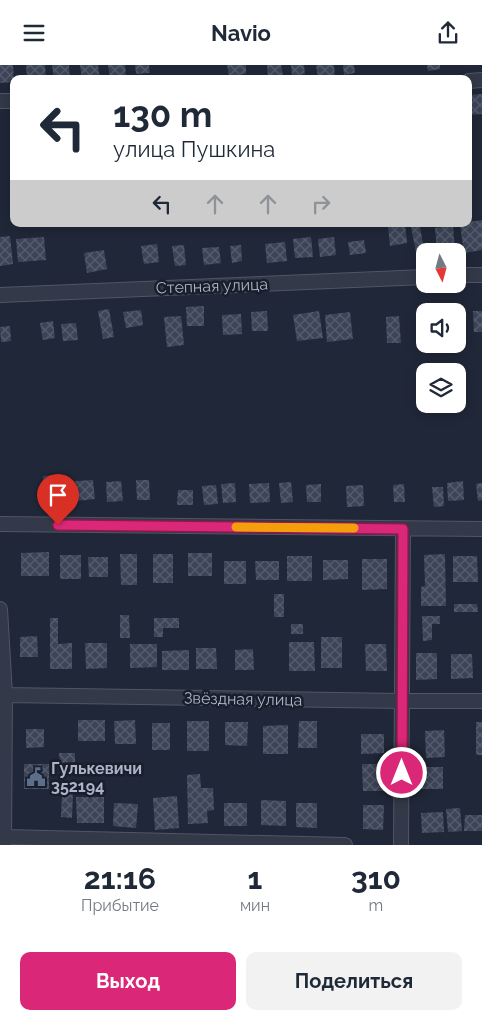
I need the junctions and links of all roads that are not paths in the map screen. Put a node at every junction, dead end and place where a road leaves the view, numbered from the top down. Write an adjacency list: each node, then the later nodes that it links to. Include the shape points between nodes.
1 (466, 275): 2 (street)
2 (482, 275)
3 (416, 277): 4 (street, Степная улица)
4 (0, 295)
5 (0, 524): 6 (street)
6 (403, 529): 7 (street); 10 (street)
7 (482, 529)
8 (0, 609): 9 (street)
9 (5, 695): 10 (street, Звёздная улица); 12 (street)
10 (402, 701): 11 (street, Звёздная улица); 15 (street)
11 (482, 701)
12 (4, 841): 13 (street)
13 (244, 844): 14 (street)
14 (345, 845)
15 (401, 845)

